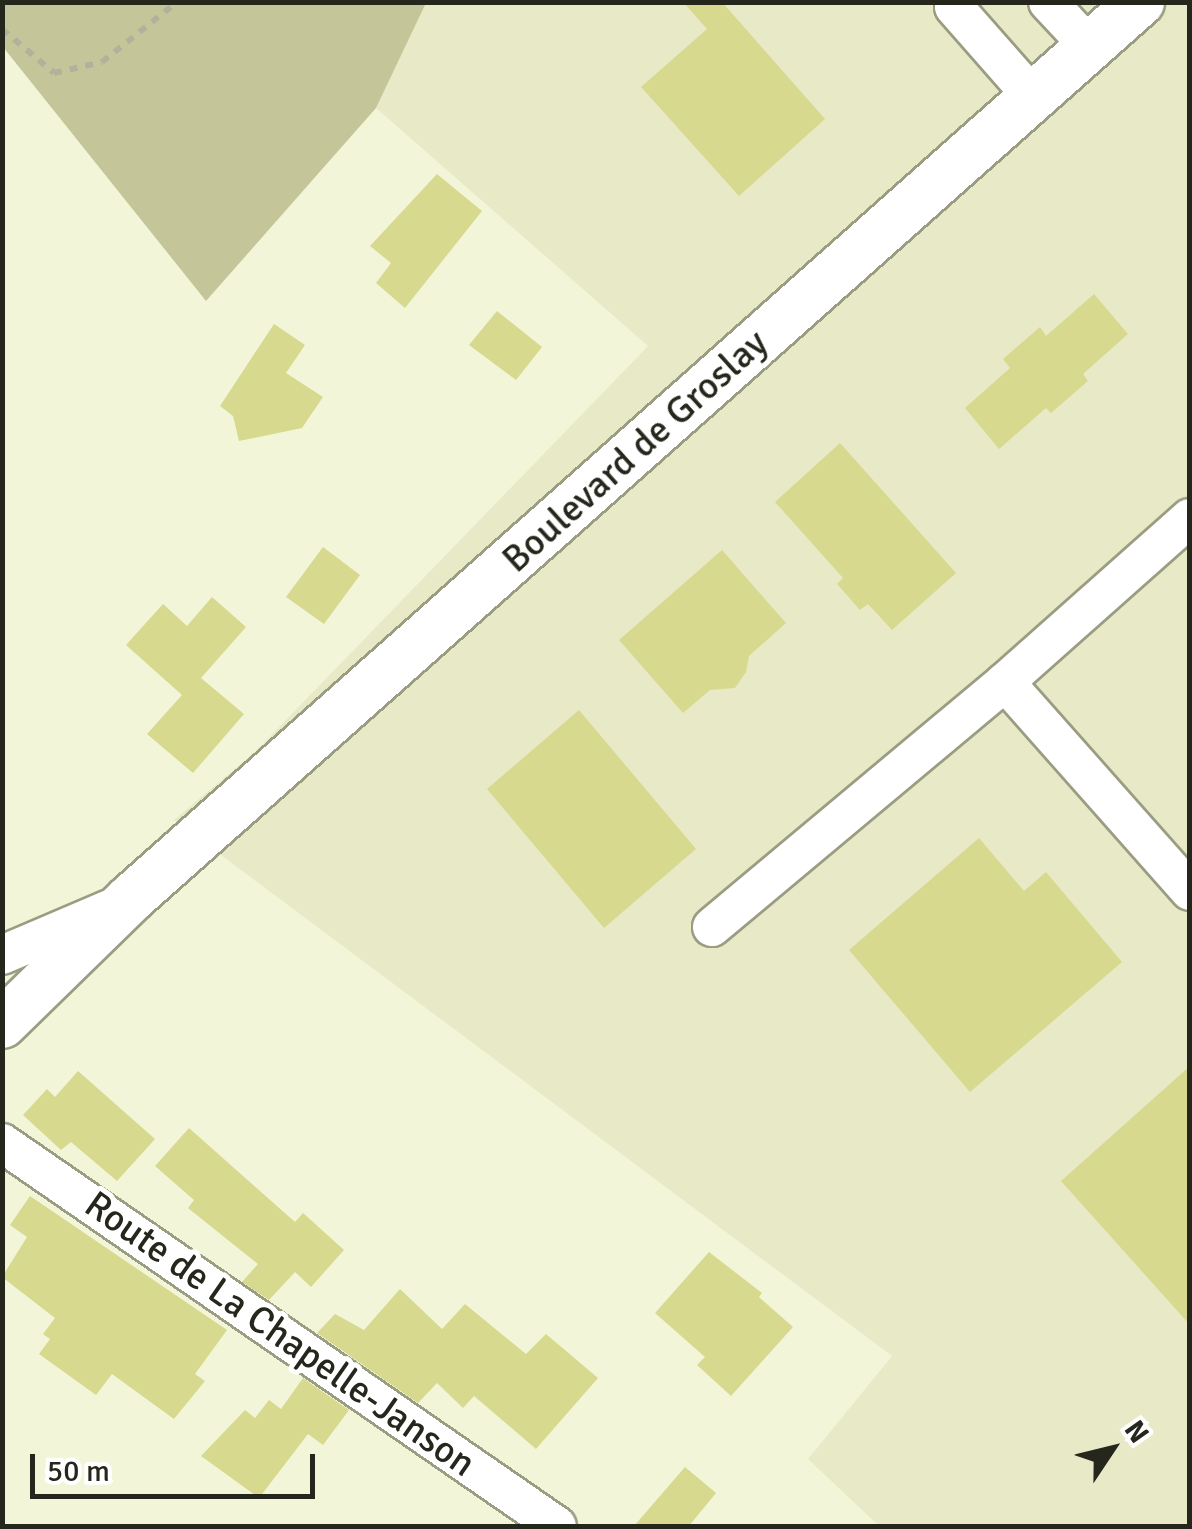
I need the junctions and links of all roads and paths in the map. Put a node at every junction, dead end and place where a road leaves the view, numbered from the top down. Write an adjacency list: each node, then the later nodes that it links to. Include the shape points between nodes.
1 (178, 2): 5 (path, via 102,62 54,73)
2 (958, 2): 7 (street, via 954,7)
3 (1048, 2): 6 (street)
4 (1140, 2): 6 (main road, Boulevard de Groslay)
5 (2, 29)
6 (1090, 47): 7 (main road, Boulevard de Groslay)
7 (1033, 97): 11 (main road, Boulevard de Groslay)
8 (1190, 518): 9 (street)
9 (1005, 682): 10 (street); 12 (street)
10 (1190, 891)
11 (130, 900): 13 (street, Boulevard de Groslay); 14 (main road, Boulevard de Groslay)
12 (712, 926)
13 (2, 955)
14 (2, 1024)
15 (2, 1142): 16 (street, Route de La Chapelle-Janson)
16 (557, 1526)

